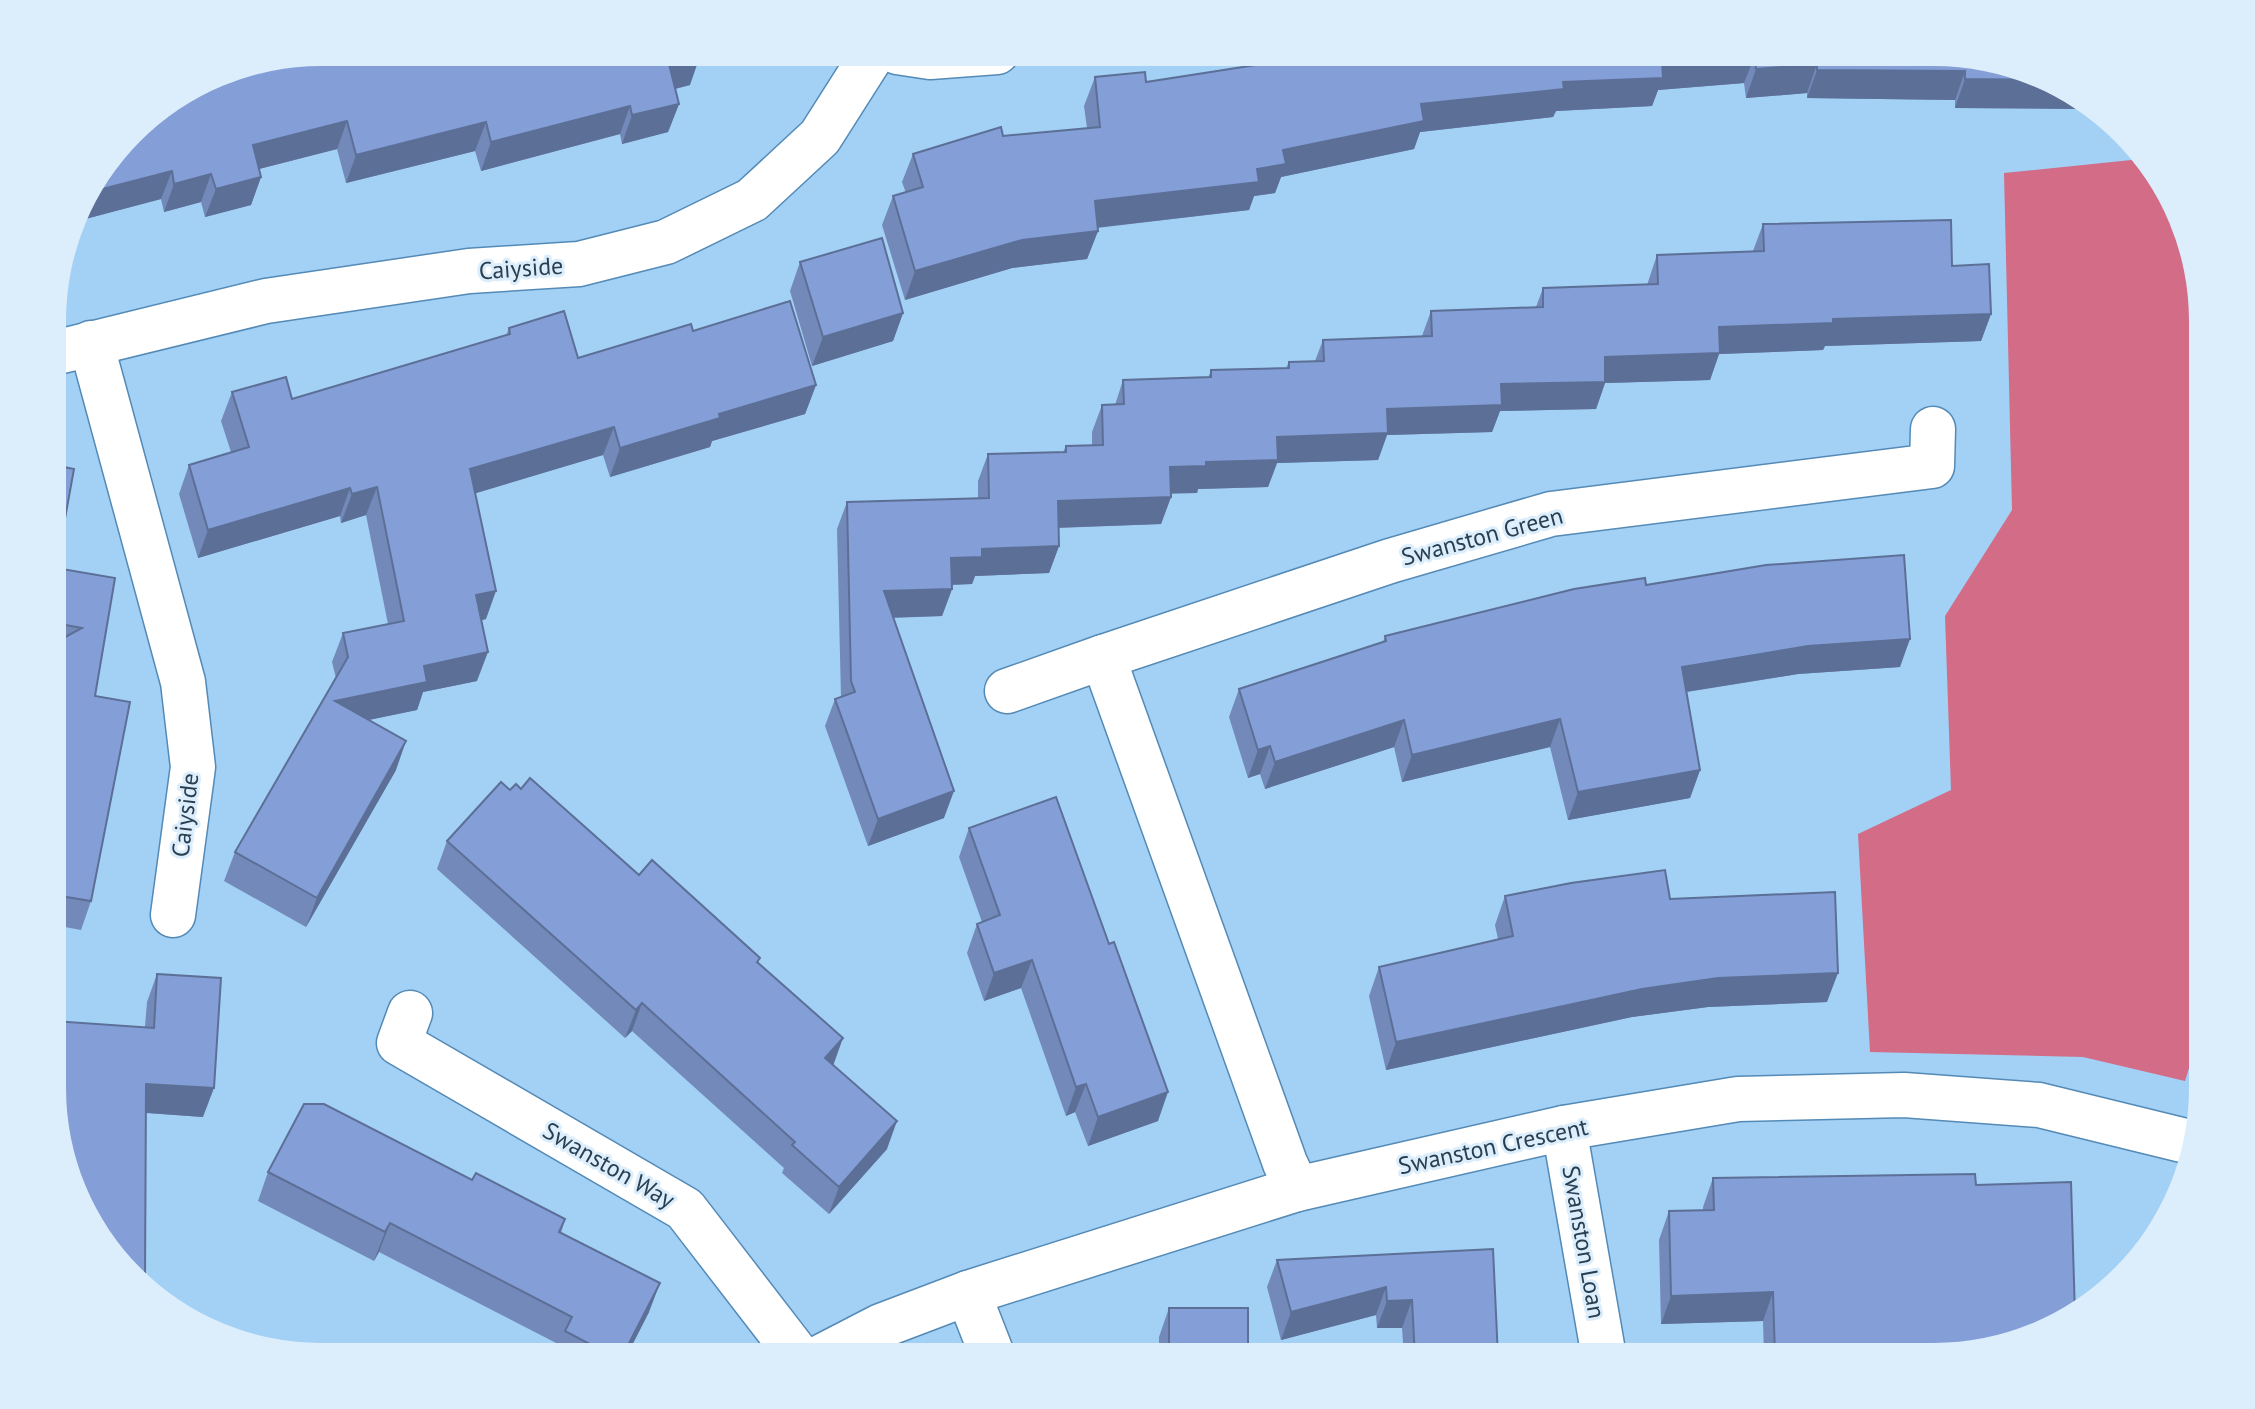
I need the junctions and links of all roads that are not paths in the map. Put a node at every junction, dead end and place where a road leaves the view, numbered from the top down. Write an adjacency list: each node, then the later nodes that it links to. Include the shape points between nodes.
1 (865, 66): 2 (street, Caiyside, via 820,137 752,200 666,242 579,264 469,271 266,301)
2 (73, 348): 6 (street, Caiyside, via 183,682 193,767)
3 (1933, 429): 4 (street, Swanston Green, via 1932,466 1551,514 1390,561)
4 (1103, 657): 5 (street, Swanston Green); 10 (street)
5 (1007, 691)
6 (173, 915)
7 (410, 1013): 13 (street, Swanston Way, via 399,1043 685,1209)
8 (1564, 1128): 9 (street, Swanston Crescent, via 1738,1099 1904,1095 2039,1105); 10 (street, Swanston Crescent); 12 (street, Swanston Loan)
9 (2183, 1140)
10 (1297, 1189): 11 (street, Swanston Crescent)
11 (968, 1293): 14 (street, Swanston Crescent); 15 (street)
12 (1601, 1342)
13 (788, 1343)
14 (849, 1343)
15 (987, 1343)

